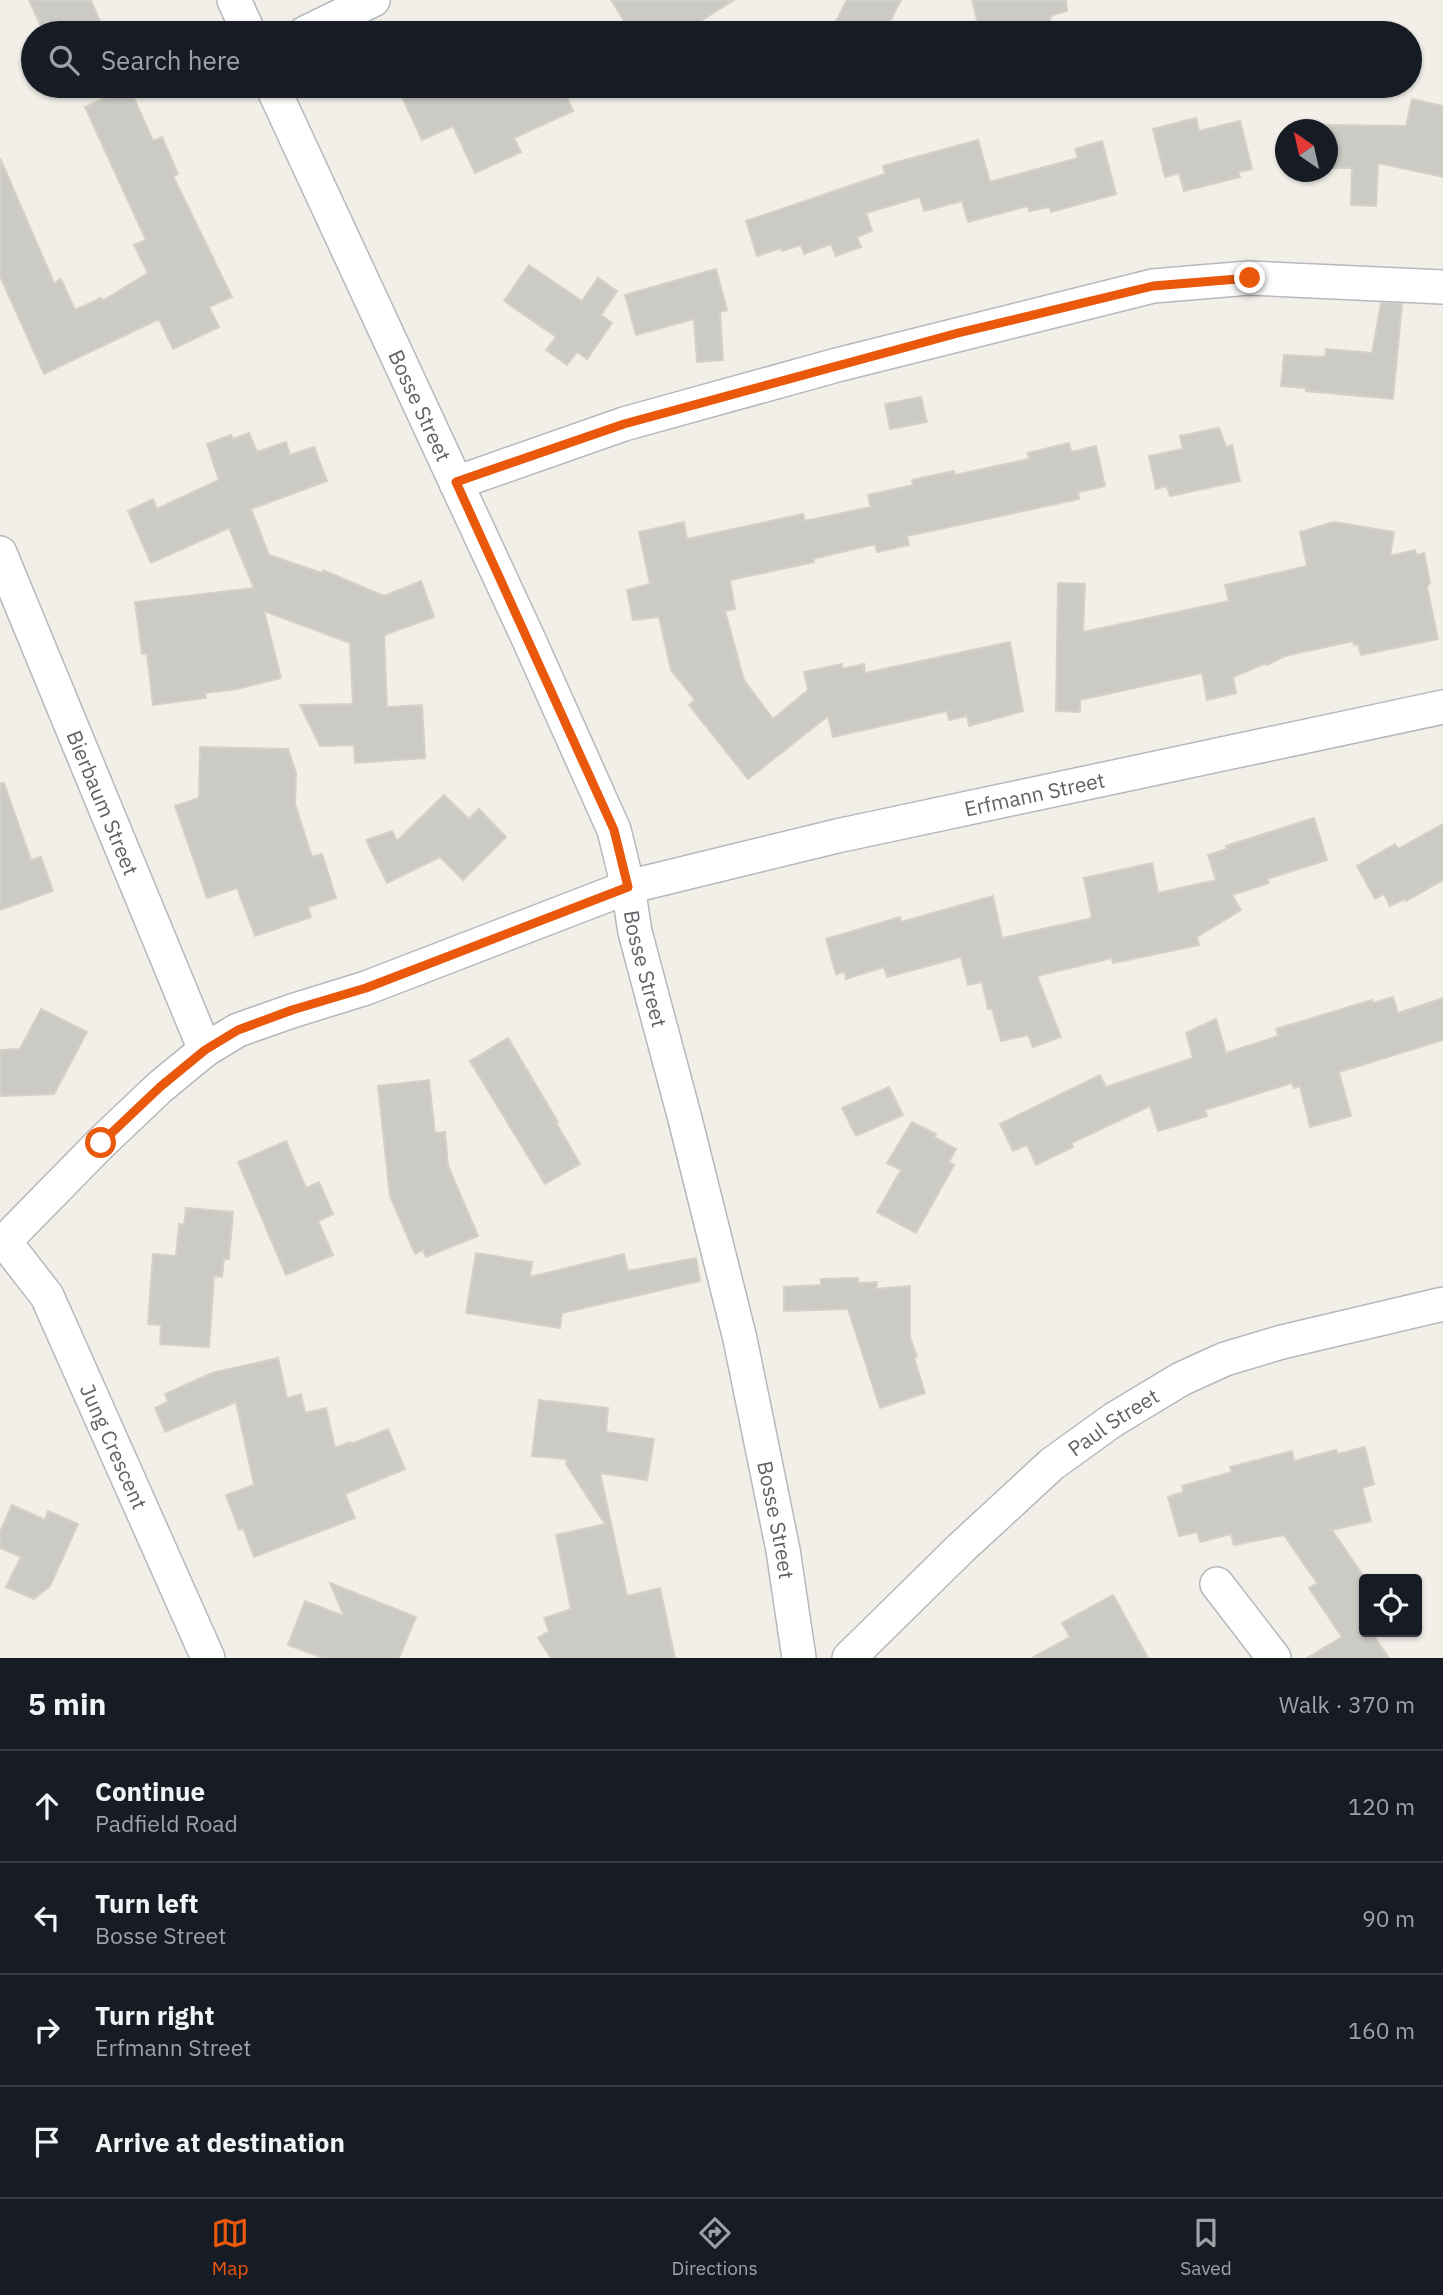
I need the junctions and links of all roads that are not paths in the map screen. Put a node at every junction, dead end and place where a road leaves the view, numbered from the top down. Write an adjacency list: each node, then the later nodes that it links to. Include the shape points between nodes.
1 (234, 0): 3 (street)
2 (373, 0): 4 (street)
3 (244, 21)
4 (330, 21)
5 (278, 98): 7 (street, Bosse Street)
6 (1443, 287): 7 (street, via 1250,278 1153,286 931,340 624,424)
7 (456, 482): 10 (street, Bosse Street, via 614,830)
8 (0, 553): 11 (street, Bierbaum Street)
9 (1443, 707): 10 (street, Erfmann Street, via 837,836)
10 (628, 887): 11 (street, Erfmann Street, via 366,988 238,1030); 16 (street, Bosse Street, via 635,932 740,1339 783,1550)
11 (205, 1050): 12 (street, Erfmann Street, via 101,1143)
12 (2, 1244): 15 (street, Jung Crescent, via 47,1296)
13 (1443, 1304): 17 (street, Paul Street, via 1226,1359 1181,1379 1112,1420 1052,1464)
14 (1217, 1584): 18 (street)
15 (208, 1658)
16 (799, 1658)
17 (849, 1658)
18 (1273, 1658)

